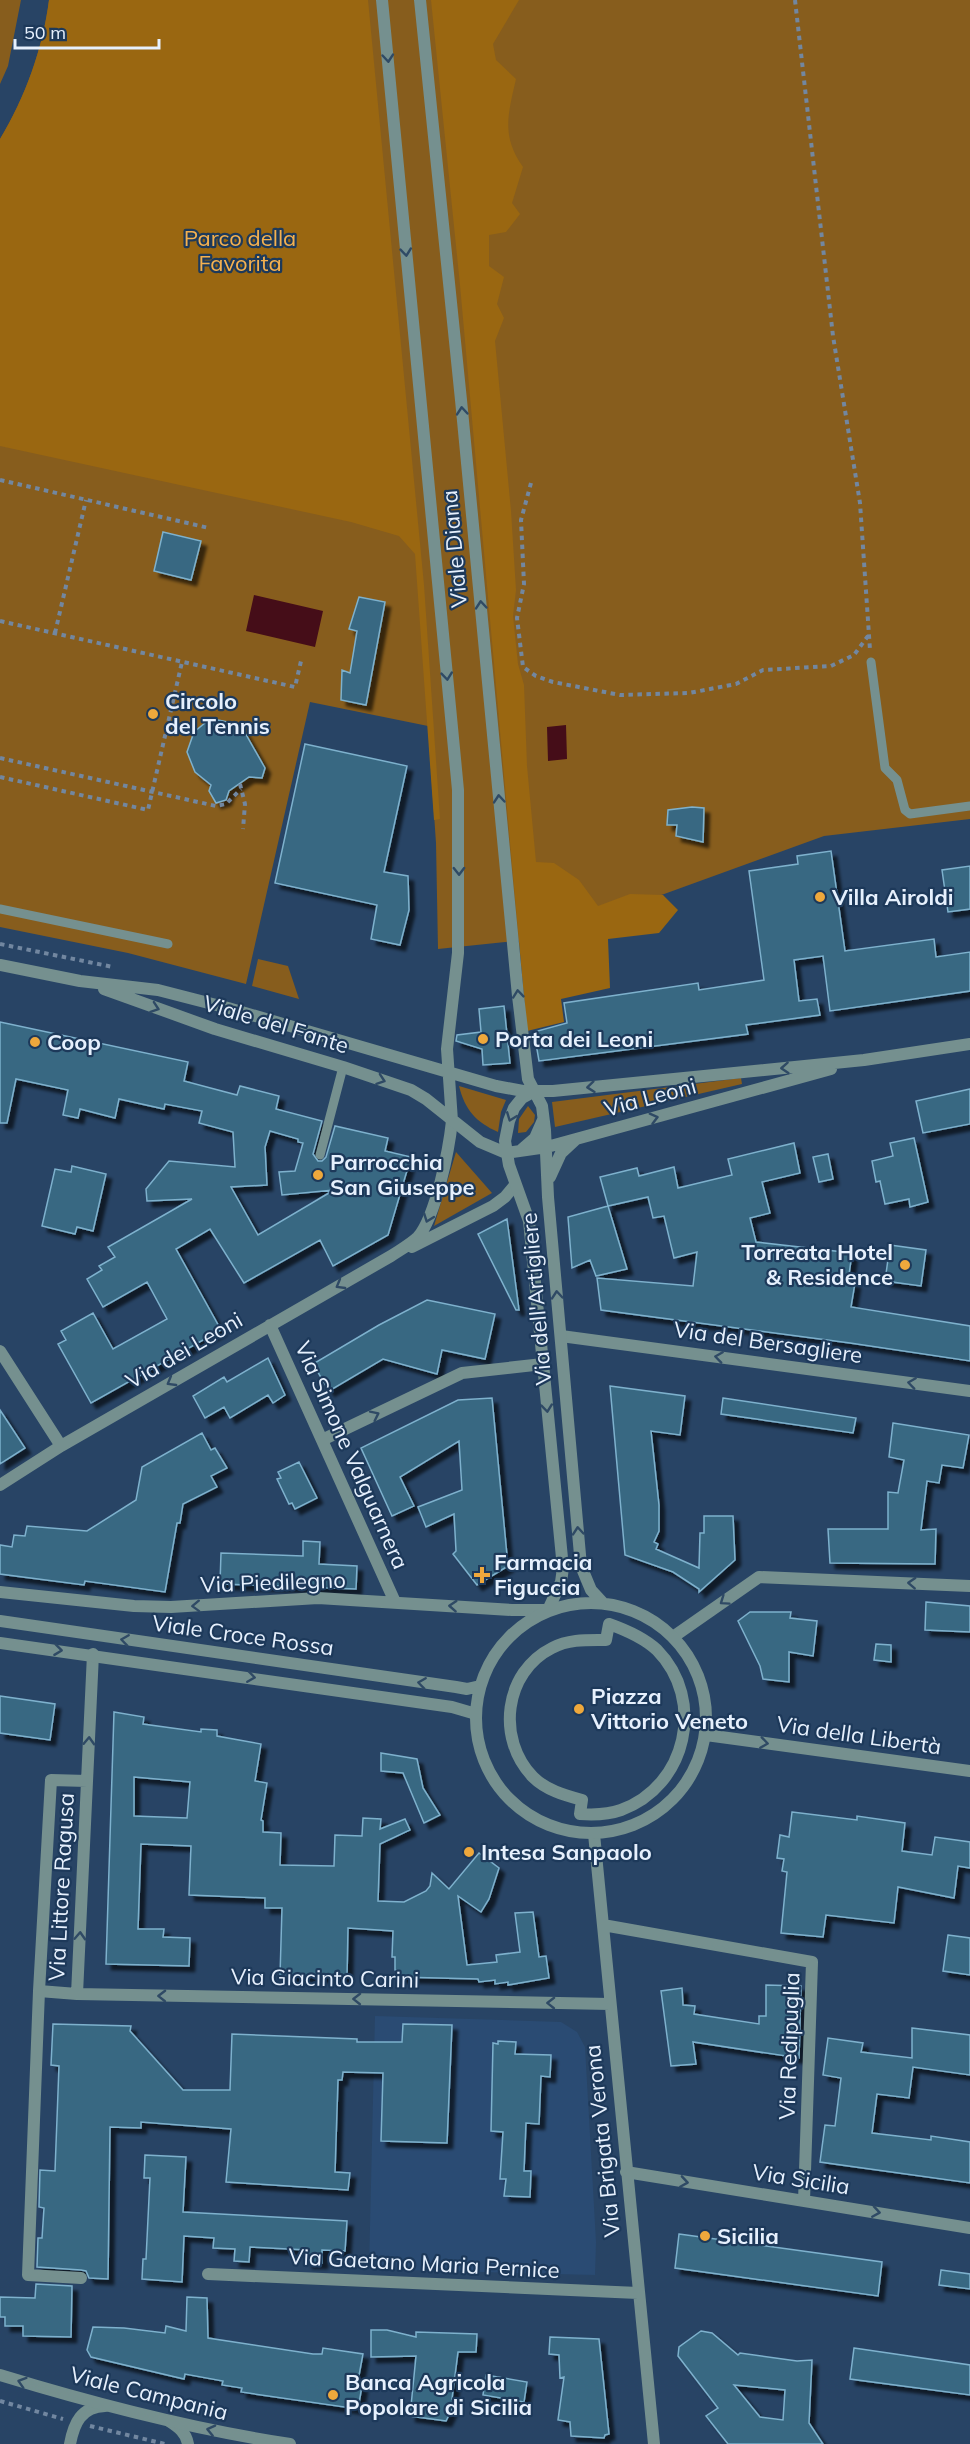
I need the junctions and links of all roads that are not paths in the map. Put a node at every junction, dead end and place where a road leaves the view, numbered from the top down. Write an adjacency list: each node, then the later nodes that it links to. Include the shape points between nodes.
1 (382, 0): 12 (street, Viale Diana, one-way to 12, via 459,790 458,953)
2 (420, 0): 13 (street, Viale Diana, one-way to 2, via 526,1069 518,996)
3 (871, 662): 4 (lane, via 885,768 897,780 905,810 910,814)
4 (970, 806)
5 (0, 909): 6 (lane)
6 (168, 944)
7 (0, 965): 8 (street, Viale del Fante)
8 (80, 981): 11 (street, Viale del Fante, one-way to 11, via 215,1029); 12 (street, Viale del Fante, via 158,990)
9 (970, 1044): 10 (street, Via Leoni)
10 (864, 1060): 13 (street, Via Leoni, one-way to 13); 16 (street, Via Leoni, one-way to 10)
11 (343, 1067): 15 (street, Viale del Fante, one-way to 15, via 411,1090); 20 (lane)
12 (447, 1071): 13 (street, Via Leoni, via 496,1086); 15 (street, Viale Diana)
13 (535, 1092): 14 (street, Via dell'Artigliere); 19 (street, Via dell'Artigliere, one-way to 19, via 522,1098 511,1114 506,1131)
14 (544, 1116): 18 (street, Via dell'Artigliere); 19 (street, via 535,1138 524,1150)
15 (452, 1121): 17 (street); 23 (street, Viale Diana, one-way to 23, via 446,1159 427,1223 417,1238)
16 (577, 1138): 18 (street, Via Leoni); 22 (street, via 555,1163)
17 (480, 1142): 19 (street); 21 (street, Via dell'Artigliere)
18 (547, 1147): 19 (street, Via Leoni); 22 (street, Via dell'Artigliere)
19 (512, 1153): 21 (street, Via dell'Artigliere)
20 (321, 1155)
21 (516, 1185): 23 (street, via 493,1206); 27 (street, Via dell'Artigliere, via 529,1221)
22 (548, 1197): 25 (street, Via dell'Artigliere, one-way to 22)
23 (391, 1256): 24 (street, Via dei Leoni, one-way to 24)
24 (270, 1325): 29 (street, Via Simone Valguarnera); 30 (street, Via dei Leoni, one-way to 30)
25 (561, 1336): 28 (street, Via del Bersagliere, one-way to 25); 35 (street, Via dell'Artigliere, one-way to 25, via 591,1590 581,1566)
26 (0, 1351): 30 (street)
27 (543, 1364): 29 (street, one-way to 27, via 462,1372); 36 (street, Via dell'Artigliere, one-way to 36, via 563,1568)
28 (970, 1391)
29 (322, 1440): 34 (street, Via Simone Valguarnera)
30 (61, 1446): 31 (street, Via dei Leoni)
31 (0, 1485)
32 (970, 1586): 39 (street, one-way to 39, via 759,1577)
33 (0, 1592): 34 (street, Via Piedilegno, one-way to 33, via 308,1599 145,1606)
34 (395, 1602): 36 (street, Via Piedilegno, one-way to 34)
35 (603, 1603): 36 (street, via 563,1604); 39 (street, via 639,1613)
36 (548, 1610): 42 (street, via 509,1637 490,1662)
37 (0, 1622): 42 (street, Viale Croce Rossa, one-way to 37, via 456,1688)
38 (609, 1624): 38 (street, via 643,1639 667,1662 681,1691 683,1740 671,1770 649,1794 605,1815 580,1814 582,1800 547,1788 523,1766 511,1735 511,1706 517,1683 538,1657 568,1642 606,1640)
39 (673, 1636): 44 (street, via 701,1681)
40 (0, 1643): 41 (street, Viale Croce Rossa, one-way to 41)
41 (93, 1654): 43 (street, Viale Croce Rossa, one-way to 43, via 452,1707); 46 (street, Via Littore Ragusa, one-way to 41)
42 (480, 1686): 43 (street)
43 (476, 1714): 47 (street, via 482,1758 510,1801 530,1817 554,1828)
44 (706, 1735): 45 (street, Via della Libertà, one-way to 45); 47 (street, via 698,1762 683,1789 661,1810 634,1826)
45 (970, 1771)
46 (87, 1781): 49 (street, Via Littore Ragusa, via 51,1780); 50 (street, Via Littore Ragusa, one-way to 46)
47 (594, 1834): 48 (street, Via Brigata Verona)
48 (603, 1924): 51 (street, Via Brigata Verona); 53 (street, Via Redipuglia, via 812,1962)
49 (39, 1991): 50 (street, Via Giacinto Carini); 56 (street, Via Littore Ragusa, via 28,2275)
50 (77, 1994): 51 (street, Via Giacinto Carini, one-way to 50)
51 (610, 2004): 52 (street, Via Brigata Verona)
52 (626, 2172): 53 (street, Via Sicilia, one-way to 53); 57 (street, Via Brigata Verona)
53 (804, 2201): 54 (street, Via Sicilia, one-way to 54)
54 (970, 2228)
55 (208, 2274): 57 (street, Via Gaetano Maria Pernice)
56 (81, 2278)
57 (638, 2293): 64 (street, Via Brigata Verona)
58 (0, 2375): 59 (street, Viale Campania, one-way to 58)
59 (106, 2406): 60 (street, Viale Campania); 61 (street, via 94,2406 81,2415 75,2422)
60 (169, 2421): 62 (street, via 180,2428); 63 (street, Viale Campania, one-way to 60)
61 (70, 2444)
62 (188, 2444)
63 (290, 2444)
64 (654, 2444)

